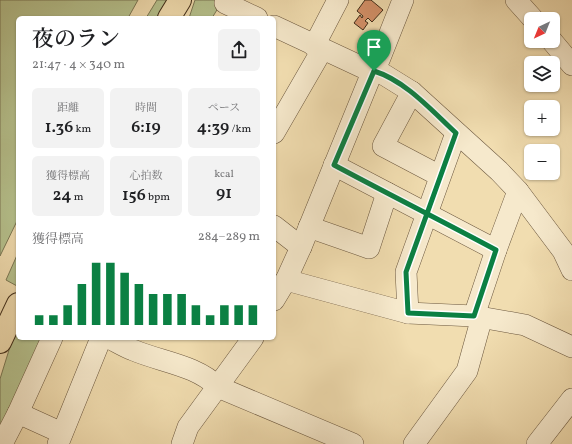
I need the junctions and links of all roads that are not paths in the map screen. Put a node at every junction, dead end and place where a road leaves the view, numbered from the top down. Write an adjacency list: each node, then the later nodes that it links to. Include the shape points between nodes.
1 (180, 0): 8 (main road)
2 (187, 0): 9 (street)
3 (338, 0): 12 (street)
4 (403, 0): 15 (street)
5 (516, 0): 7 (street)
6 (223, 7): 10 (street)
7 (527, 12)
8 (170, 16)
9 (183, 16)
10 (251, 16)
11 (276, 31): 12 (street)
12 (318, 48): 15 (street); 17 (street)
13 (558, 48): 14 (street)
14 (572, 64)
15 (374, 71): 16 (street); 19 (street)
16 (412, 92): 18 (street); 20 (street, via 383,146)
17 (276, 128)
18 (456, 133): 20 (street); 21 (street)
19 (334, 165): 22 (street); 24 (street)
20 (440, 176): 23 (street)
21 (518, 191): 27 (street); 28 (street, via 563,251)
22 (388, 193): 23 (street); 24 (street, via 369,248)
23 (427, 213): 27 (street); 31 (street, via 406,272)
24 (309, 227): 26 (street)
25 (276, 228): 26 (street)
26 (301, 247): 29 (street)
27 (496, 250): 32 (street)
28 (571, 266)
29 (278, 292): 31 (street)
30 (16, 309): 37 (main road)
31 (408, 313): 32 (street)
32 (478, 317): 38 (street, via 525,325); 46 (street, via 466,371)
33 (51, 340): 41 (street)
34 (100, 340): 42 (street)
35 (113, 340): 39 (street, via 187,368)
36 (252, 340): 39 (street)
37 (1, 344)
38 (572, 347)
39 (218, 387): 44 (street, via 188,427); 45 (street)
40 (572, 399): 47 (street)
41 (18, 413): 42 (street); 43 (street)
42 (60, 439)
43 (2, 444)
44 (182, 444)
45 (353, 444)
46 (414, 444)
47 (537, 444)

